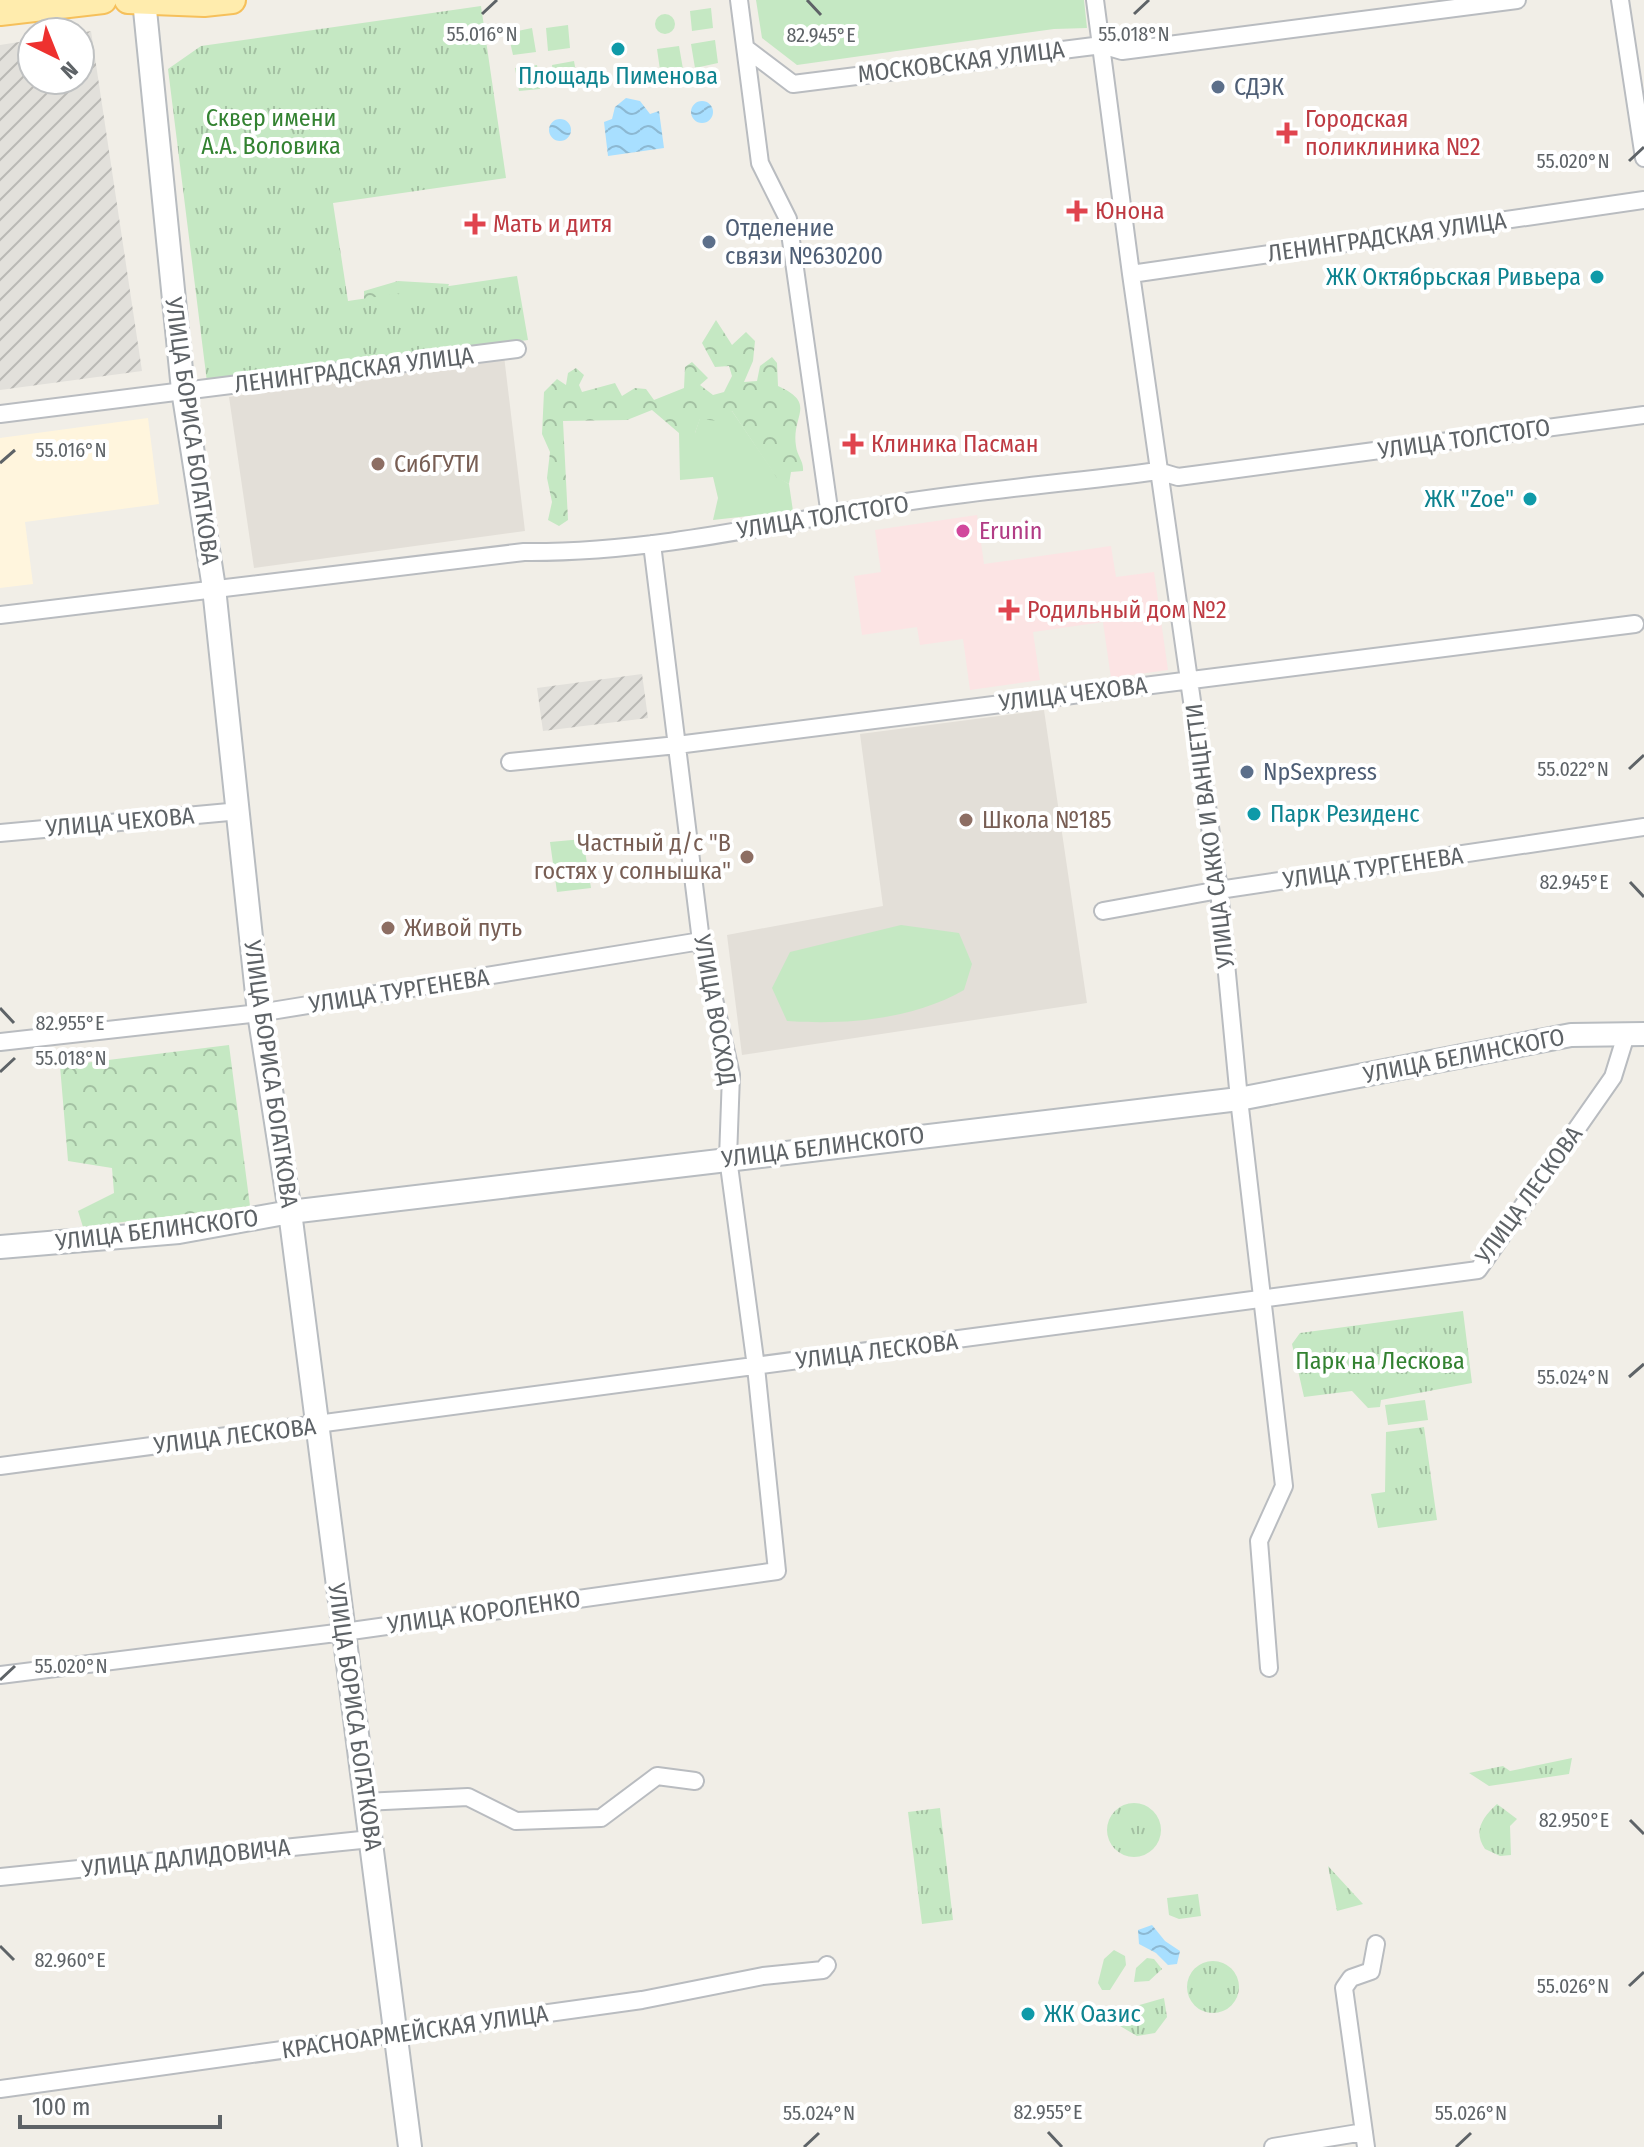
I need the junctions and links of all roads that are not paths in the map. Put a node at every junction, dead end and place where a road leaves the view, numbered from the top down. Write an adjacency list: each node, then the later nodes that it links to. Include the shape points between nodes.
1 (103, 0): 9 (main road)
2 (128, 0): 3 (main road)
3 (144, 0): 4 (main road); 16 (main road, УЛИЦА БОРИСА БОГАТКОВА)
4 (232, 0)
5 (739, 0): 11 (street)
6 (1095, 0): 10 (street, УЛИЦА САККО И ВАНЦЕТТИ)
7 (1517, 0): 10 (street, МОСКОВСКАЯ УЛИЦА, via 1122,51)
8 (1620, 0): 12 (street)
9 (0, 12)
10 (1102, 45): 11 (street, МОСКОВСКАЯ УЛИЦА, via 793,84); 14 (street, УЛИЦА САККО И ВАНЦЕТТИ)
11 (748, 50): 20 (street, via 760,163 788,219)
12 (1644, 158)
13 (1644, 200): 14 (street, ЛЕНИНГРАДСКАЯ УЛИЦА)
14 (1131, 274): 19 (street, УЛИЦА САККО И ВАНЦЕТТИ)
15 (517, 349): 16 (street, ЛЕНИНГРАДСКАЯ УЛИЦА)
16 (183, 390): 17 (street, ЛЕНИНГРАДСКАЯ УЛИЦА); 22 (main road, УЛИЦА БОРИСА БОГАТКОВА)
17 (0, 414)
18 (1644, 415): 19 (street, УЛИЦА ТОЛСТОГО, via 1178,477)
19 (1158, 471): 20 (street, УЛИЦА ТОЛСТОГО); 25 (street, УЛИЦА САККО И ВАНЦЕТТИ)
20 (830, 516): 21 (street, УЛИЦА ТОЛСТОГО)
21 (652, 544): 22 (street, УЛИЦА ТОЛСТОГО, via 524,552); 26 (street, УЛИЦА ВОСХОД)
22 (214, 588): 23 (street, УЛИЦА ТОЛСТОГО); 28 (main road, УЛИЦА БОРИСА БОГАТКОВА)
23 (0, 615)
24 (1635, 624): 25 (street, УЛИЦА ЧЕХОВА)
25 (1191, 678): 26 (street, УЛИЦА ЧЕХОВА); 31 (street, УЛИЦА САККО И ВАНЦЕТТИ)
26 (677, 745): 27 (street, УЛИЦА ЧЕХОВА); 33 (street, УЛИЦА ВОСХОД)
27 (510, 762)
28 (240, 811): 30 (street, УЛИЦА ЧЕХОВА); 34 (main road, УЛИЦА БОРИСА БОГАТКОВА)
29 (1644, 827): 31 (street, УЛИЦА ТУРГЕНЕВА)
30 (0, 833)
31 (1219, 890): 32 (street, УЛИЦА ТУРГЕНЕВА); 37 (street, УЛИЦА САККО И ВАНЦЕТТИ)
32 (1103, 911)
33 (701, 941): 34 (street, УЛИЦА ТУРГЕНЕВА); 38 (street, УЛИЦА ВОСХОД, via 731,1075)
34 (259, 1013): 36 (street, УЛИЦА ТУРГЕНЕВА); 39 (main road, УЛИЦА БОРИСА БОГАТКОВА)
35 (1635, 1035): 37 (main road, УЛИЦА БЕЛИНСКОГО, via 1571,1035); 41 (street, УЛИЦА ЛЕСКОВА, via 1613,1077 1478,1270)
36 (0, 1042)
37 (1239, 1099): 38 (main road, УЛИЦА БЕЛИНСКОГО); 41 (street, УЛИЦА САККО И ВАНЦЕТТИ)
38 (728, 1158): 39 (main road, УЛИЦА БЕЛИНСКОГО); 42 (street, УЛИЦА ВОСХОД)
39 (290, 1212): 40 (main road, УЛИЦА БЕЛИНСКОГО, via 179,1232); 43 (main road, УЛИЦА БОРИСА БОГАТКОВА)
40 (0, 1247)
41 (1263, 1300): 42 (street, УЛИЦА ЛЕСКОВА); 47 (street, УЛИЦА САККО И ВАНЦЕТТИ, via 1284,1486 1259,1541)
42 (756, 1367): 43 (street, УЛИЦА ЛЕСКОВА); 45 (street, УЛИЦА ВОСХОД)
43 (315, 1425): 44 (street, УЛИЦА ЛЕСКОВА); 46 (main road, УЛИЦА БОРИСА БОГАТКОВА)
44 (0, 1466)
45 (777, 1571): 46 (street, УЛИЦА КОРОЛЕНКО)
46 (344, 1632): 48 (street, УЛИЦА КОРОЛЕНКО); 50 (main road, УЛИЦА БОРИСА БОГАТКОВА)
47 (1269, 1668)
48 (0, 1675)
49 (695, 1781): 50 (street, via 657,1776 601,1818 516,1821 468,1797)
50 (364, 1802): 51 (main road, УЛИЦА БОРИСА БОГАТКОВА)
51 (371, 1839): 52 (street, УЛИЦА ДАЛИДОВИЧА); 55 (main road, УЛИЦА БОРИСА БОГАТКОВА)
52 (0, 1877)
53 (1376, 1944): 57 (street, via 1371,1971 1351,1978 1344,1988)
54 (827, 1965): 55 (street, КРАСНОАРМЕЙСКАЯ УЛИЦА, via 823,1970 655,1998)
55 (396, 2035): 56 (street, КРАСНОАРМЕЙСКАЯ УЛИЦА); 58 (main road, УЛИЦА БОРИСА БОГАТКОВА)
56 (0, 2089)
57 (1365, 2139): 59 (street)
58 (410, 2147)
59 (1273, 2147)

